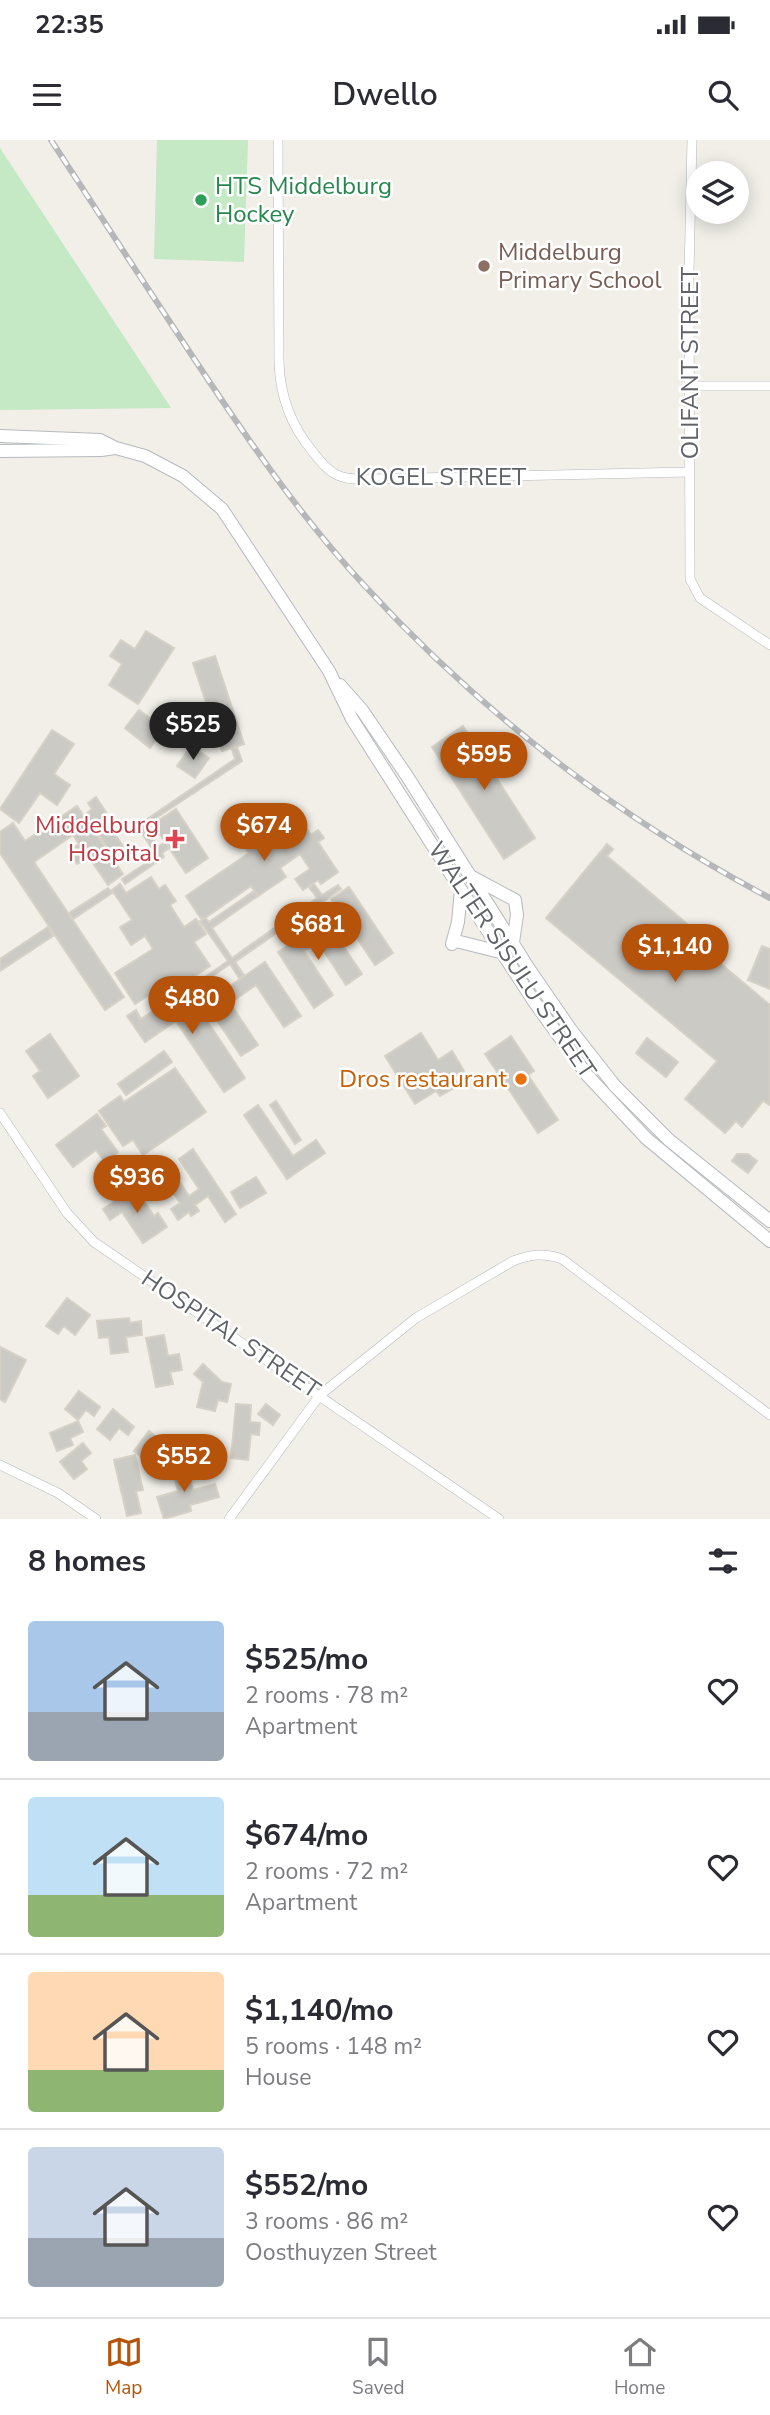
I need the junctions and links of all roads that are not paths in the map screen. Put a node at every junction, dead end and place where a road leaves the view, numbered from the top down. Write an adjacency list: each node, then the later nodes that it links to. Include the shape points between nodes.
1 (278, 140): 8 (street, KOGEL STREET, via 281,391 302,439 330,470 345,478 369,479)
2 (692, 140): 3 (street, OLIFANT STREET)
3 (690, 386): 4 (street); 8 (street, OLIFANT STREET)
4 (770, 386)
5 (0, 436): 6 (main road, WALTER SISULU STREET, via 100,440)
6 (116, 448): 7 (main road); 10 (main road, WALTER SISULU STREET, via 183,475 222,509)
7 (0, 451)
8 (690, 472): 9 (street, OLIFANT STREET, via 692,585 700,598)
9 (770, 645)
10 (329, 671): 11 (main road, WALTER SISULU STREET, via 362,710); 12 (main road, WALTER SISULU STREET, via 352,719)
11 (469, 876): 13 (main road, WALTER SISULU STREET); 13 (main road, via 515,900)
12 (461, 890): 14 (main road, WALTER SISULU STREET); 14 (main road, via 454,942)
13 (513, 942): 16 (main road, WALTER SISULU STREET, via 571,1030 615,1086 670,1140)
14 (505, 953): 17 (main road, WALTER SISULU STREET, via 587,1075 621,1113)
15 (0, 1113): 18 (street, HOSPITAL STREET, via 67,1213 94,1242)
16 (770, 1221)
17 (770, 1241)
18 (320, 1395): 19 (street, via 416,1318 513,1261 548,1254 562,1259); 22 (street); 23 (street, HOSPITAL STREET)
19 (770, 1415)
20 (0, 1465): 21 (street, via 58,1493)
21 (96, 1519)
22 (229, 1519)
23 (499, 1519)

